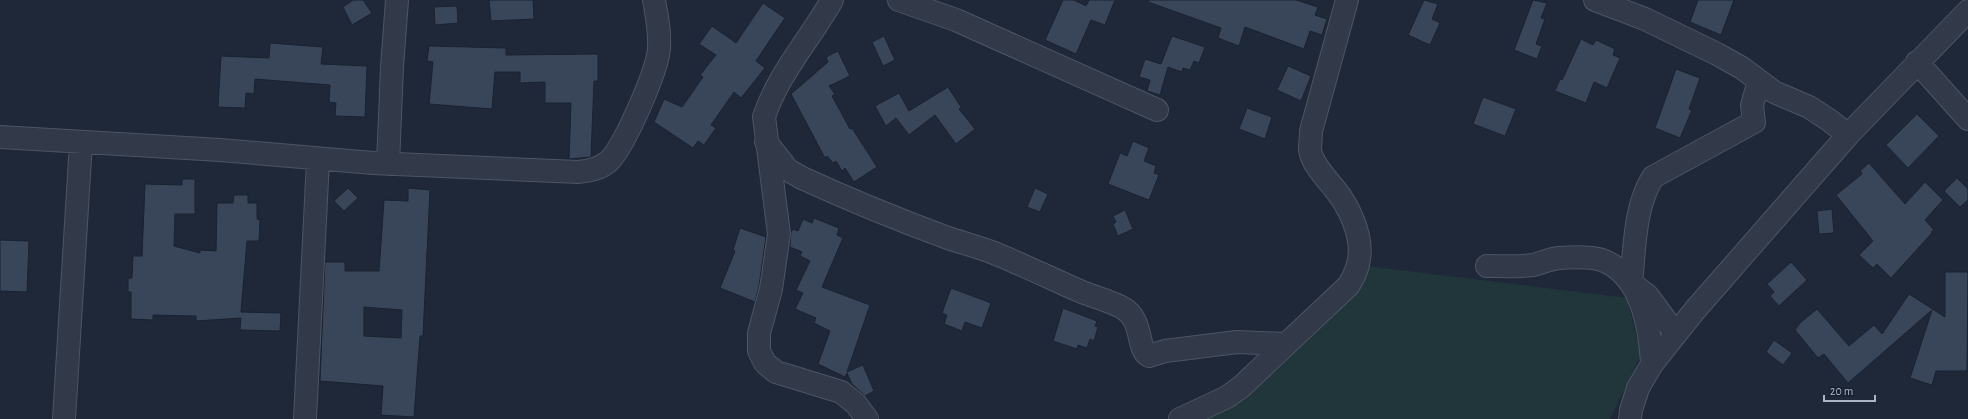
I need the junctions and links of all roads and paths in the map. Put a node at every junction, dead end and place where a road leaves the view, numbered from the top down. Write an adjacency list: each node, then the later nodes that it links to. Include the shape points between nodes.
1 (397, 0): 17 (street)
2 (654, 0): 17 (street, via 660,28 659,51 644,98 610,161 595,170 578,172)
3 (832, 0): 15 (street, via 769,102 764,117)
4 (899, 0): 10 (street, via 956,20)
5 (1347, 0): 21 (street, via 1311,131 1310,150 1316,164 1338,192 1348,210 1359,241 1360,258 1357,271 1349,285)
6 (1595, 0): 9 (street, via 1717,54)
7 (1965, 17): 8 (street)
8 (1917, 62): 11 (street); 12 (street)
9 (1759, 81): 12 (street, via 1774,92 1809,107); 19 (street, via 1752,105 1754,122 1653,177 1644,191 1638,217)
10 (1157, 110)
11 (1968, 119)
12 (1848, 135): 20 (street)
13 (0, 137): 14 (street)
14 (81, 142): 16 (street, via 220,150); 23 (street)
15 (766, 142): 21 (street, via 788,170 802,178 948,237 993,252 1080,292 1122,308 1134,319 1145,354 1149,356 1165,351 1237,342); 25 (street, via 778,234 771,289 759,333 759,351 765,363 776,372 841,392 856,404)
16 (318, 160): 17 (street); 24 (street)
17 (388, 164)
18 (1487, 266): 19 (street, via 1532,265 1558,258 1580,257 1602,260)
19 (1631, 283): 20 (street, via 1647,295); 22 (street, via 1648,323)
20 (1676, 334): 22 (street)
21 (1286, 344): 26 (street, via 1226,397)
22 (1652, 364): 27 (street, via 1638,388 1630,410)
23 (64, 419)
24 (305, 419)
25 (867, 419)
26 (1180, 419)
27 (1630, 419)

